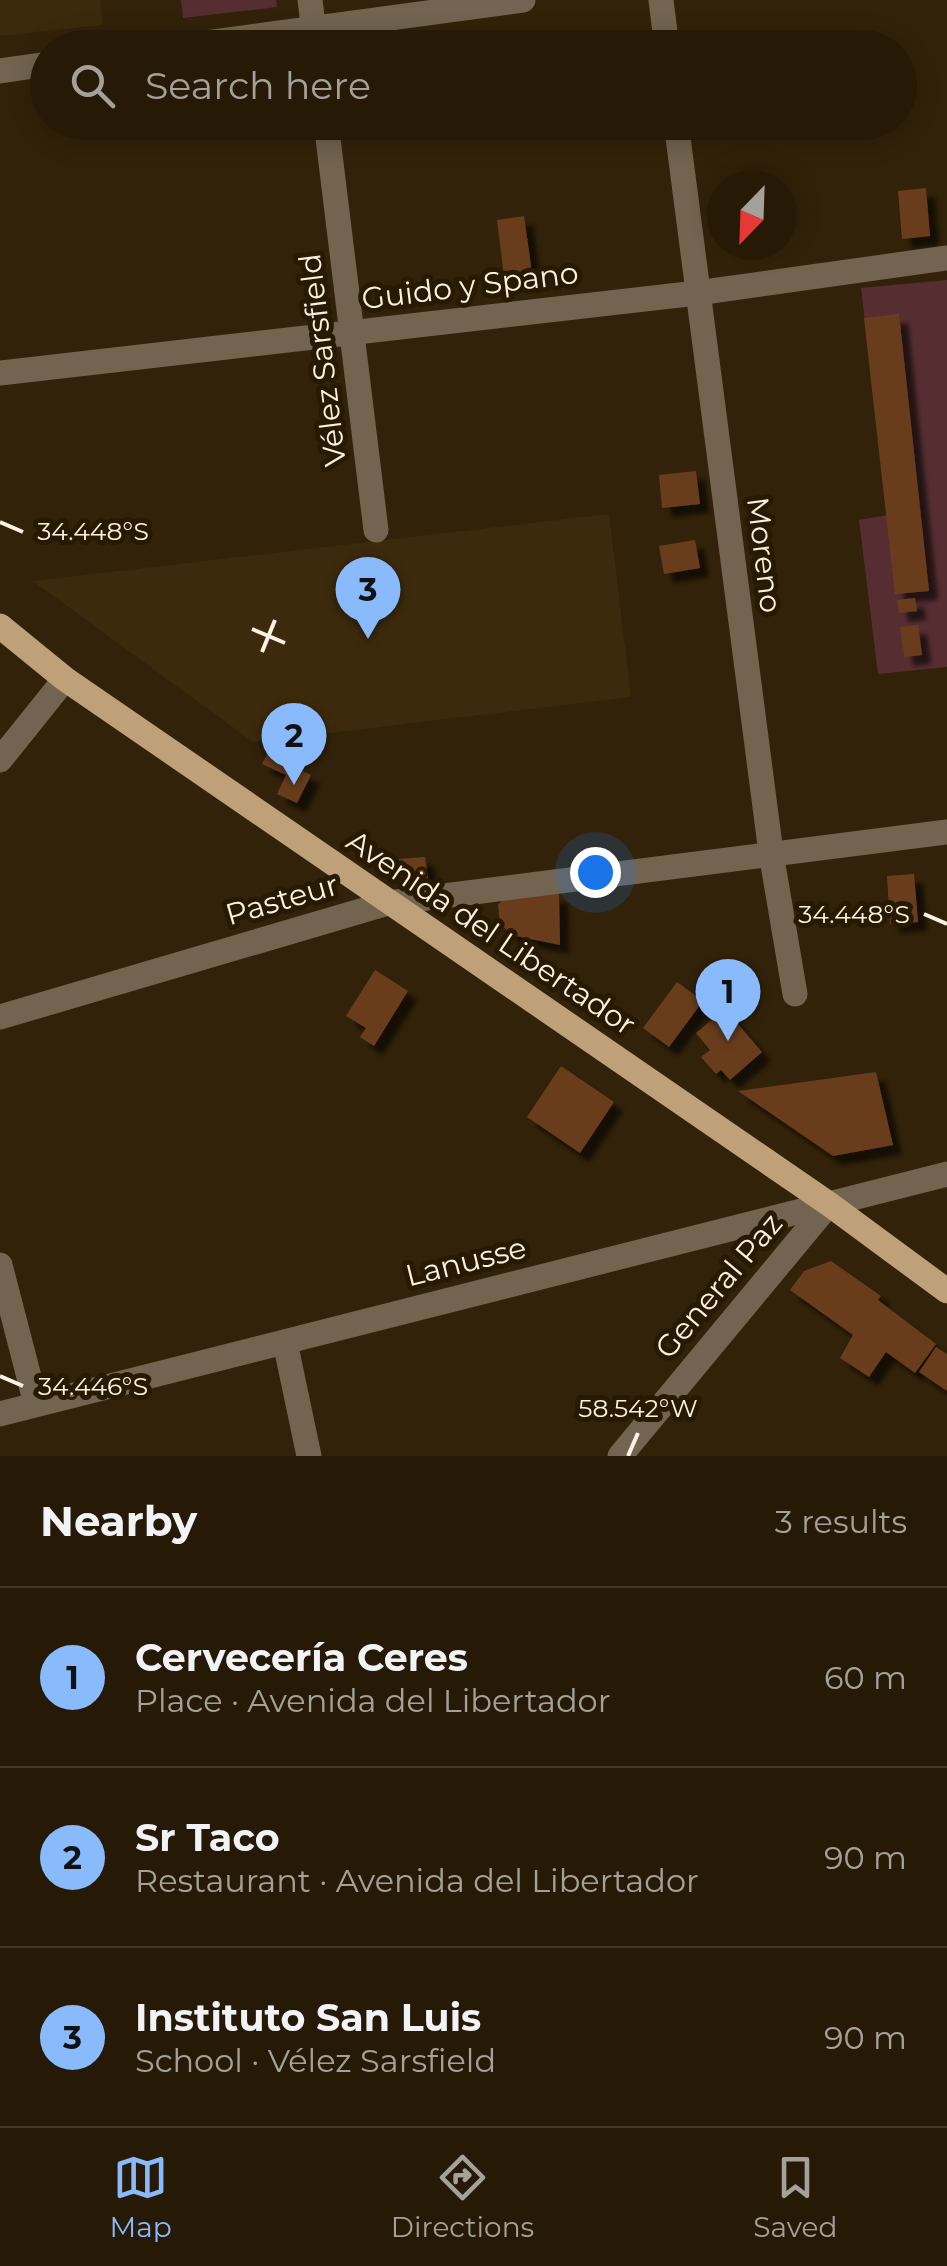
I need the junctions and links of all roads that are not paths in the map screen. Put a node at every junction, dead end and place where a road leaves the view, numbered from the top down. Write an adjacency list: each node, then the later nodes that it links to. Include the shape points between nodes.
1 (310, 0): 4 (street)
2 (524, 0): 5 (street)
3 (661, 0): 6 (street)
4 (313, 30)
5 (358, 30)
6 (665, 30)
7 (30, 66): 8 (street)
8 (0, 70)
9 (328, 140): 13 (street, Vélez Sarsfield)
10 (678, 140): 12 (street, Moreno)
11 (947, 258): 12 (street, Guido y Spano)
12 (697, 293): 13 (street, Guido y Spano); 20 (street, Moreno)
13 (353, 333): 14 (street, Guido y Spano); 15 (street, Vélez Sarsfield)
14 (0, 373)
15 (376, 530)
16 (0, 626): 17 (main road, Avenida del Libertador)
17 (65, 679): 18 (street); 21 (main road, Avenida del Libertador)
18 (0, 760)
19 (947, 832): 20 (street, Pasteur)
20 (770, 853): 21 (street, Pasteur); 22 (street, Moreno)
21 (388, 903): 23 (street, Pasteur); 25 (main road, Avenida del Libertador)
22 (795, 994)
23 (0, 1017)
24 (947, 1174): 25 (street, Lanusse)
25 (830, 1204): 27 (main road, Avenida del Libertador); 28 (street, Lanusse); 32 (street, General Paz)
26 (0, 1264): 29 (street)
27 (947, 1291)
28 (285, 1342): 29 (street, Lanusse); 31 (street)
29 (36, 1404): 30 (street, Lanusse)
30 (0, 1414)
31 (309, 1456)
32 (620, 1456)

